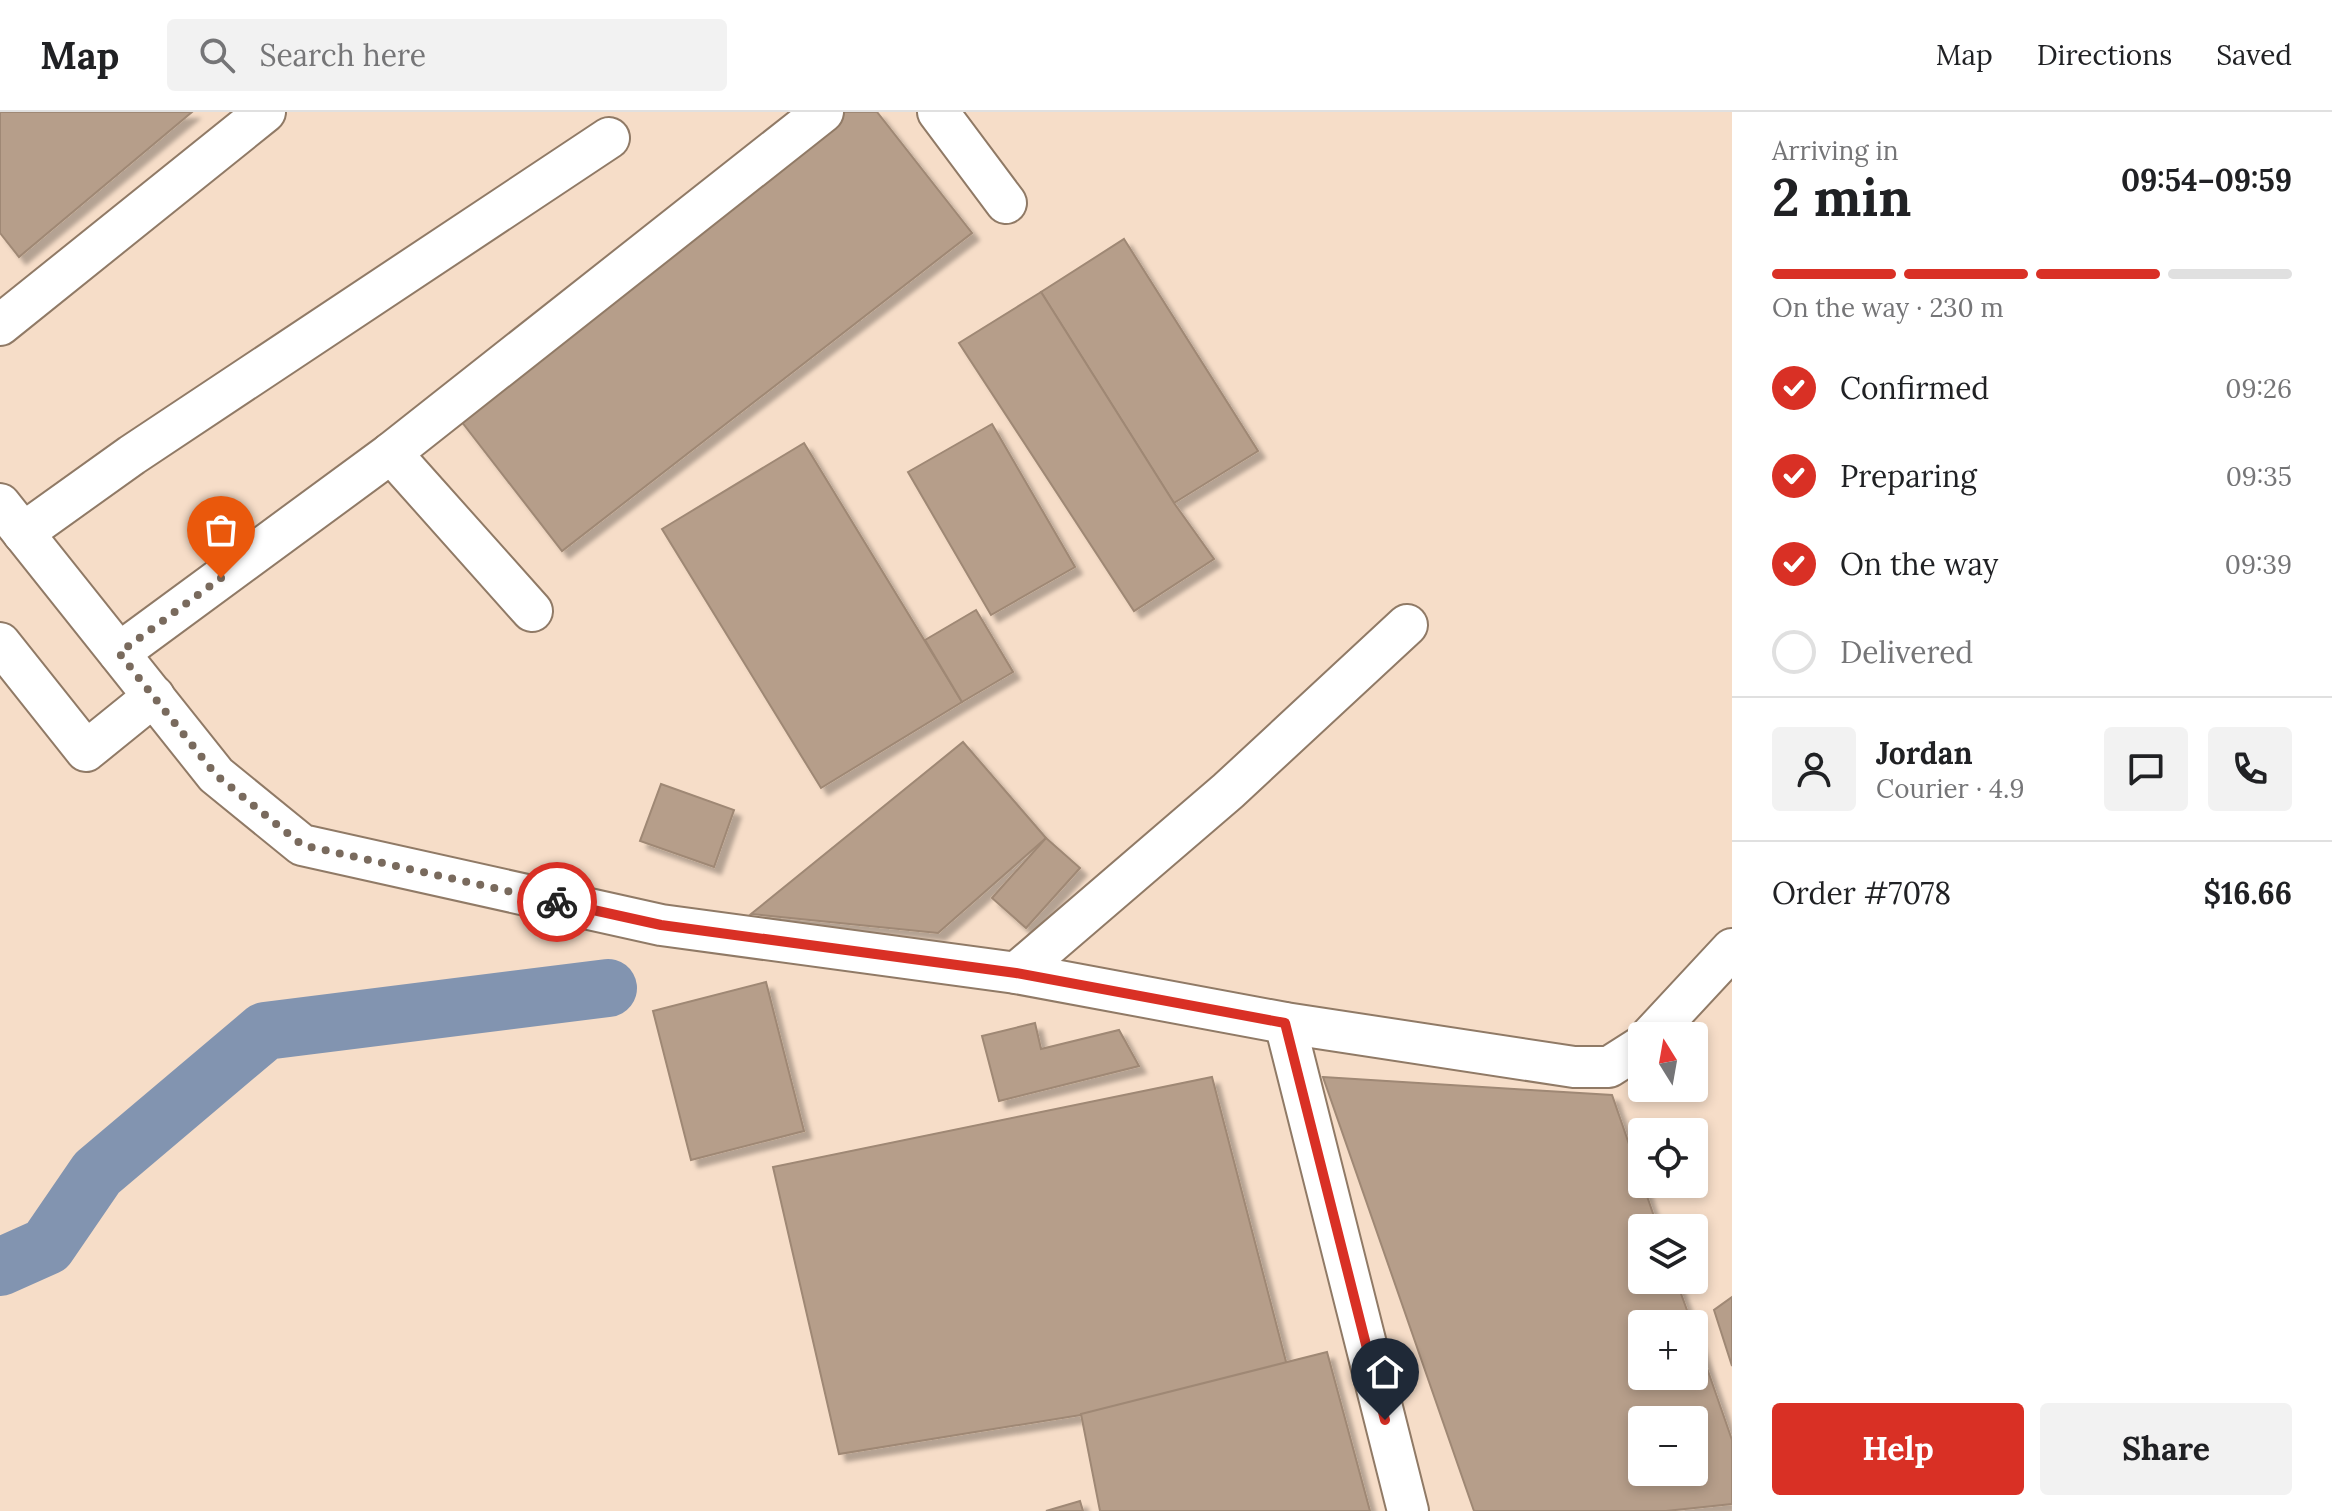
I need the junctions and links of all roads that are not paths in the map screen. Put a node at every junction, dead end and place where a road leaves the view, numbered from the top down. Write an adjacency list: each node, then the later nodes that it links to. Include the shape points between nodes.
1 (265, 112): 6 (street)
2 (823, 112): 7 (street)
3 (938, 112): 5 (street)
4 (609, 138): 8 (street, via 132,455)
5 (1006, 203)
6 (0, 325)
7 (391, 453): 9 (street); 12 (street)
8 (12, 518): 12 (street)
9 (532, 611)
10 (1407, 625): 15 (street, via 1228,791)
11 (0, 643): 13 (street, via 86,751)
12 (119, 653): 13 (street)
13 (154, 696): 15 (street, via 216,775 302,845 661,925)
14 (1732, 949): 16 (street)
15 (1016, 973): 17 (street)
16 (1664, 1022)
17 (1285, 1023): 18 (street, via 1574,1067 1609,1067); 19 (street)
18 (1628, 1055)
19 (1408, 1511)

